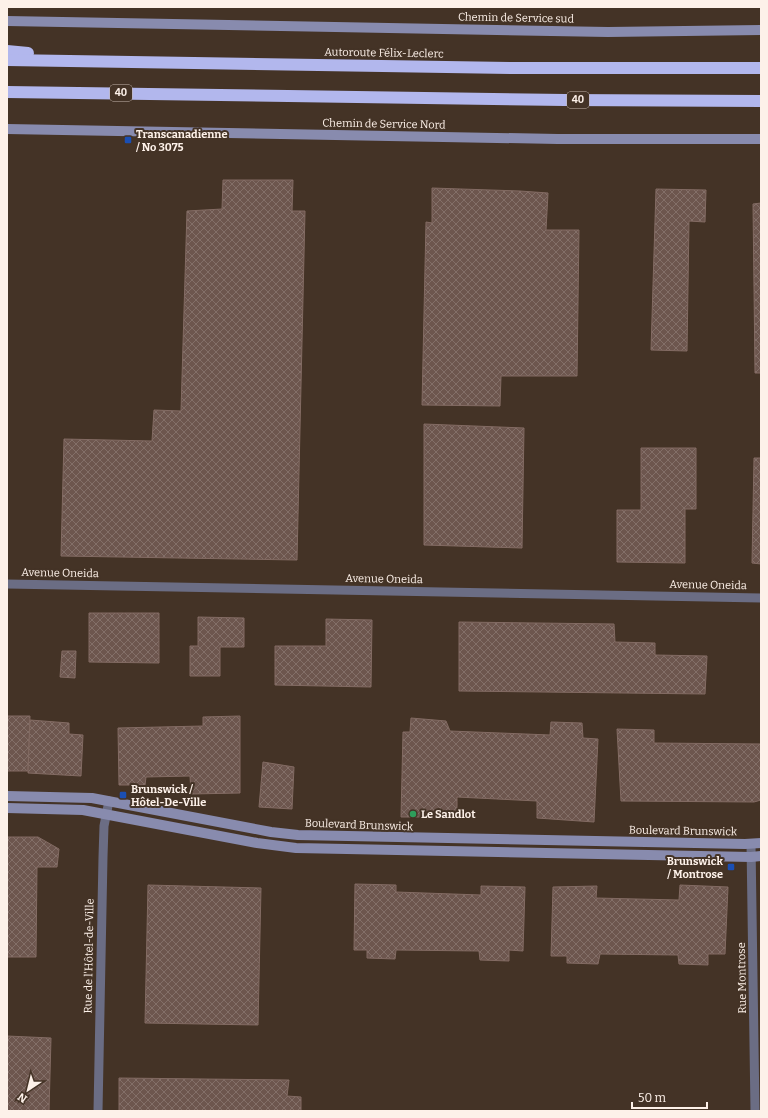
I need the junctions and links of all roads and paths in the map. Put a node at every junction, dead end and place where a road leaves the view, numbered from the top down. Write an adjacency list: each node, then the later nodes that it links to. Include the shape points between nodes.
1 (7, 21): 2 (main road, Chemin de Service sud, via 608,32)
2 (761, 30)
3 (7, 51): 5 (highway)
4 (7, 60): 5 (highway, Autoroute Félix-Leclerc)
5 (103, 61): 6 (highway, Autoroute Félix-Leclerc, via 520,68)
6 (761, 68)
7 (7, 92): 8 (highway, 40)
8 (761, 101)
9 (7, 129): 10 (main road, Chemin de Service Nord, via 550,139)
10 (761, 140)
11 (7, 584): 12 (street, Avenue Oneida)
12 (761, 598)
13 (7, 796): 14 (main road, Boulevard Brunswick, via 84,798)
14 (109, 802): 16 (street, Rue de l'Hôtel-de-Ville); 17 (main road, Boulevard Brunswick, via 294,835)
15 (7, 808): 16 (main road, via 66,809)
16 (106, 814): 18 (main road, via 296,848); 19 (street, Rue de l'Hôtel-de-Ville)
17 (756, 844): 18 (street, Rue Montrose)
18 (756, 857): 20 (street, Rue Montrose)
19 (98, 1111)
20 (755, 1111)

